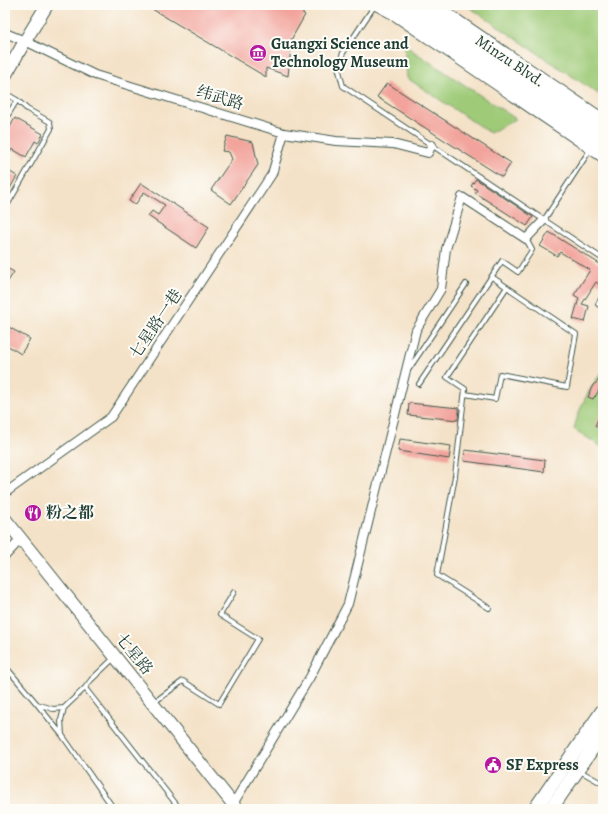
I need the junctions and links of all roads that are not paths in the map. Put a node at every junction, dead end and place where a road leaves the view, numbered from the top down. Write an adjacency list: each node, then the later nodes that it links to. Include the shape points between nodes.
1 (47, 5): 7 (main road)
2 (375, 5): 14 (lane, via 343,53 338,67 344,86); 15 (street, via 393,14)
3 (398, 5): 15 (highway, Minzu Blvd.)
4 (417, 5): 12 (highway, Minzu Blvd.)
5 (435, 5): 12 (street)
6 (5, 33): 7 (street, 纬武路)
7 (25, 41): 8 (main road); 13 (street, 纬武路, via 95,75)
8 (5, 76)
9 (5, 93): 10 (lane)
10 (17, 100): 11 (lane); 17 (lane, via 50,122 51,129)
11 (5, 120)
12 (603, 121)
13 (284, 133): 14 (street, 纬武路, via 336,141 393,144 428,153); 29 (street, 七星路一巷, via 272,174 111,417)
14 (432, 145): 18 (lane)
15 (597, 146): 16 (street); 18 (lane)
16 (603, 156)
17 (5, 209)
18 (544, 220): 19 (street); 20 (lane)
19 (526, 239): 21 (lane, via 532,250 518,272 502,262); 26 (street, via 462,197 446,249 441,289 416,330)
20 (603, 259)
21 (492, 277): 23 (lane); 27 (lane)
22 (466, 284): 26 (lane)
23 (507, 288): 28 (lane, via 447,377 465,389); 28 (lane, via 576,334 567,386 500,374 495,399)
24 (603, 296): 25 (lane, via 598,304)
25 (603, 308)
26 (404, 376): 46 (street, via 348,604 310,677)
27 (419, 384)
28 (465, 394): 34 (lane, via 455,476 437,575)
29 (5, 494)
30 (5, 518): 31 (main road, 七星路)
31 (21, 538): 32 (street); 35 (main road, 七星路)
32 (5, 556)
33 (234, 592): 38 (lane, via 220,615 258,640 220,704 183,681)
34 (489, 608)
35 (116, 657): 37 (lane); 38 (main road, 七星路)
36 (5, 666): 39 (lane)
37 (86, 688): 40 (lane); 48 (lane)
38 (153, 703): 46 (main road, 七星路)
39 (37, 704): 40 (lane, via 53,709); 43 (lane)
40 (64, 708): 43 (lane, via 61,720 62,735)
41 (603, 710): 49 (main road)
42 (603, 733): 44 (main road)
43 (67, 741): 47 (lane)
44 (578, 770): 45 (lane); 50 (main road)
45 (603, 784)
46 (235, 807)
47 (114, 809)
48 (180, 809)
49 (535, 809)
50 (551, 809)

